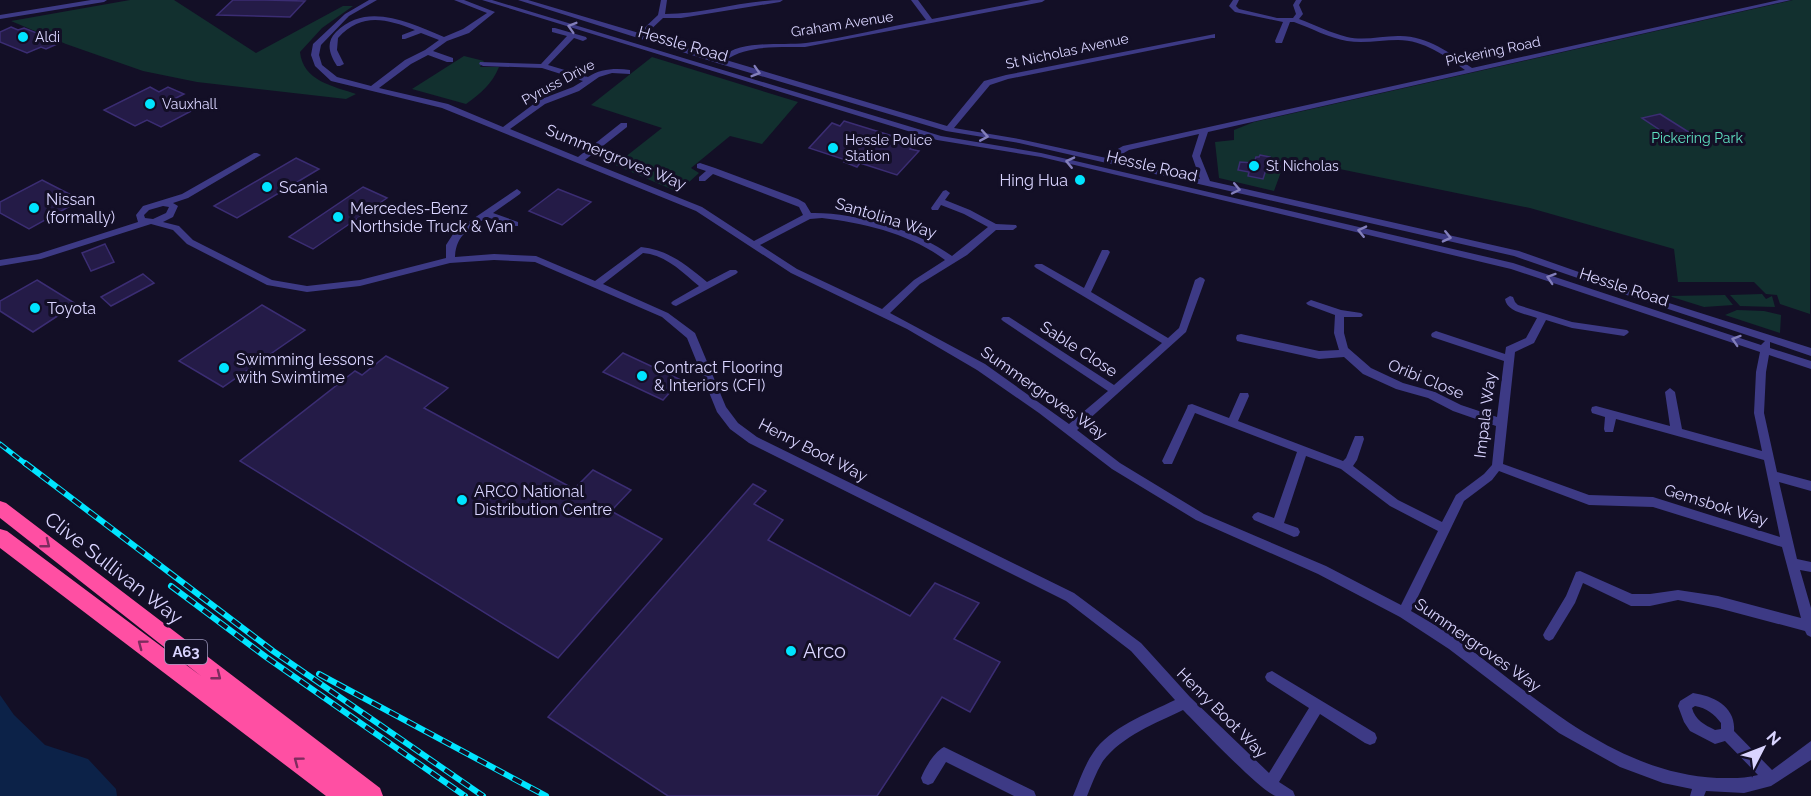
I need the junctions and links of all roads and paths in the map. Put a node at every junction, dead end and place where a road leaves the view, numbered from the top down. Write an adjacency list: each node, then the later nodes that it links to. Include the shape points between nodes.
1 (104, 0): 15 (street)
2 (374, 0): 37 (street, Summergroves Way, via 339,21 317,44 315,55 319,66 334,79)
3 (457, 0): 25 (street, via 492,12 466,31)
4 (484, 0): 77 (street, Hessle Road, one-way to 4, via 1513,266 1041,155 940,138)
5 (521, 0): 21 (street, Hessle Road)
6 (664, 0): 14 (street)
7 (780, 0): 14 (street)
8 (914, 0): 18 (street)
9 (1042, 0): 18 (street, Graham Avenue)
10 (1299, 0): 17 (street)
11 (1788, 0): 34 (street, Pickering Road)
12 (1235, 4): 13 (street); 16 (street, via 1237,11)
13 (1223, 8)
14 (661, 16): 21 (street)
15 (0, 17)
16 (1286, 20): 17 (street); 27 (street)
17 (1295, 20): 34 (street, via 1347,39 1374,42 1399,38 1431,44)
18 (930, 21): 30 (street, Graham Avenue, via 805,45 744,51 724,55)
19 (421, 30): 23 (street); 25 (street); 31 (street, via 380,16 353,22 335,37 333,46)
20 (555, 30): 24 (street)
21 (640, 36): 30 (street, Hessle Road)
22 (1212, 36): 40 (street, St Nicholas Avenue, via 987,83)
23 (405, 37)
24 (571, 37): 26 (street); 33 (street)
25 (444, 39): 28 (street)
26 (583, 39)
27 (1279, 42)
28 (428, 52): 29 (street); 37 (street)
29 (450, 60)
30 (720, 61): 40 (street, Hessle Road, one-way to 40)
31 (340, 64)
32 (483, 64): 33 (street, via 503,60)
33 (543, 66): 36 (street)
34 (1470, 70): 41 (street, Pickering Road)
35 (627, 72): 36 (street, Pyruss Drive, via 603,72)
36 (588, 80): 39 (street, Pyruss Drive, via 542,102)
37 (372, 89): 39 (street, Summergroves Way, via 445,106)
38 (624, 125): 43 (street)
39 (505, 129): 43 (street, Summergroves Way)
40 (949, 129): 44 (street, Hessle Road, one-way to 44)
41 (1204, 131): 44 (street, Pickering Road, via 1126,148); 48 (street, via 1196,156)
42 (257, 155): 51 (street)
43 (580, 160): 63 (street, Summergroves Way, via 699,209)
44 (1113, 162): 48 (street, Hessle Road)
45 (700, 166): 46 (street)
46 (712, 170): 47 (street); 56 (street, via 795,201)
47 (702, 179)
48 (1206, 183): 77 (street, Hessle Road, one-way to 77, via 1516,253)
49 (517, 192): 54 (street)
50 (946, 193): 59 (street, via 938,205 967,212)
51 (185, 196): 52 (street); 53 (street)
52 (163, 203): 53 (street, via 171,204); 55 (street)
53 (174, 210): 57 (street, via 166,218); 61 (street)
54 (487, 214): 58 (street); 65 (street, via 458,233 451,244)
55 (140, 215): 57 (street, via 141,220); 62 (street)
56 (808, 216): 63 (street, Santolina Way); 66 (street, Santolina Way, via 837,216 920,241 939,249)
57 (152, 222): 61 (street); 62 (street)
58 (515, 224)
59 (994, 227): 60 (street); 66 (street)
60 (1013, 227)
61 (176, 228): 65 (street, Henry Boot Way, via 190,242 270,283 307,289 360,283)
62 (118, 229): 67 (street, via 71,248)
63 (753, 245): 79 (street, Summergroves Way, via 794,272)
64 (1105, 252): 73 (street)
65 (450, 260): 71 (street, Henry Boot Way, via 536,259)
66 (952, 261): 79 (street, via 916,282)
67 (0, 263)
68 (1039, 266): 73 (street)
69 (733, 273): 72 (street)
70 (1200, 280): 86 (street, Sable Close, via 1183,330)
71 (596, 285): 72 (street, via 641,250 652,250 672,259); 123 (street, Henry Boot Way, via 665,315 691,336 721,409 734,426 753,440 1070,597 1136,647)
72 (706, 286): 75 (street)
73 (1086, 293): 86 (street)
74 (1510, 298): 81 (street, via 1515,307)
75 (676, 303)
76 (1311, 303): 78 (street)
77 (1646, 304): 87 (street, Hessle Road)
78 (1340, 312): 80 (street); 89 (street, via 1340,342)
79 (883, 314): 100 (street, Summergroves Way, via 981,367)
80 (1358, 315)
81 (1543, 315): 83 (street, via 1572,325); 90 (street, Impala Way, via 1530,340 1510,350)
82 (1006, 319): 92 (street, Sable Close, via 1021,335)
83 (1628, 333)
84 (1435, 335): 90 (street)
85 (1241, 338): 89 (street, via 1319,355)
86 (1169, 342): 92 (street, Sable Close)
87 (1766, 344): 88 (street, Hessle Road); 91 (street, Hessle Road); 104 (street, via 1759,413)
88 (1811, 352)
89 (1346, 353): 98 (street, Oribi Close, via 1375,375)
90 (1509, 359): 98 (street, Impala Way)
91 (1811, 365)
92 (1116, 391): 100 (street, Sable Close)
93 (1670, 392): 101 (street)
94 (1244, 396): 97 (street)
95 (1596, 410): 96 (street)
96 (1611, 414): 99 (street); 101 (street)
97 (1232, 423): 103 (street); 105 (street, via 1192,408)
98 (1501, 423): 107 (street, Impala Way)
99 (1609, 429)
100 (1070, 430): 119 (street, Summergroves Way, via 1116,466 1200,517 1322,570)
101 (1677, 433): 104 (street)
102 (1359, 439): 106 (street)
103 (1304, 450): 106 (street); 112 (street)
104 (1768, 457): 108 (street)
105 (1168, 461)
106 (1345, 466): 113 (street, via 1394,503)
107 (1497, 466): 113 (street, Impala Way, via 1460,498); 116 (street, Gemsbok Way, via 1589,500 1653,502)
108 (1771, 475): 109 (street); 116 (street)
109 (1811, 486)
110 (0, 508): 133 (highway, Clive Sullivan Way / A63, one-way to 133)
111 (1258, 517): 112 (street)
112 (1277, 525): 114 (street)
113 (1444, 529): 119 (street, Impala Way)
114 (1294, 532)
115 (0, 537): 132 (highway, A63, one-way to 115)
116 (1787, 544): 117 (street)
117 (1792, 563): 118 (street); 120 (street)
118 (1811, 567)
119 (1404, 613): 131 (street, Summergroves Way, via 1454,645 1564,728 1625,762)
120 (1810, 629): 121 (street, via 1718,602 1678,595 1631,600 1580,576)
121 (1549, 635)
122 (1272, 677): 124 (street)
123 (1185, 702): 130 (street, Henry Boot Way); 135 (street, via 1105,749 1093,765)
124 (1317, 707): 126 (street); 130 (street)
125 (1727, 734): 129 (street)
126 (1370, 738)
127 (1810, 751): 129 (street, Summergroves Way)
128 (928, 778): 134 (street, via 944,754)
129 (1771, 779): 131 (street, Summergroves Way)
130 (1270, 784): 136 (street, Henry Boot Way)
131 (1699, 790)
132 (344, 796)
133 (372, 796)
134 (1029, 796)
135 (1080, 796)
136 (1288, 796)

